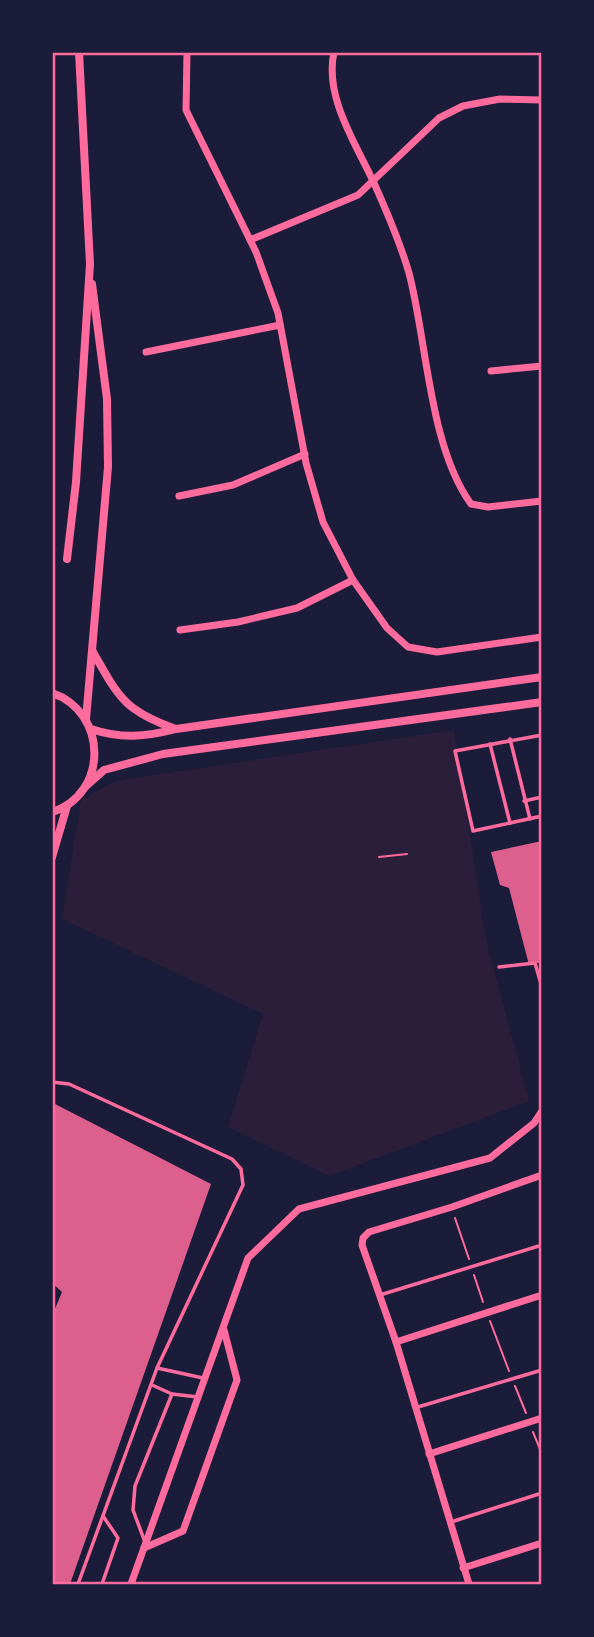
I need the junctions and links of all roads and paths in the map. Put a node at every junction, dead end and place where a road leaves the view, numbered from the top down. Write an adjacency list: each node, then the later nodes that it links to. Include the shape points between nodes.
1 (79, 52): 7 (street)
2 (187, 52): 6 (street, via 187,110)
3 (334, 52): 5 (street, via 342,118)
4 (541, 100): 5 (street, via 500,99 463,106 429,127)
5 (374, 183): 6 (street, via 358,195); 14 (street, via 409,274 432,396 460,488 471,504 488,508)
6 (250, 240): 8 (street)
7 (90, 264): 15 (street); 19 (street, via 107,399 108,467)
8 (280, 324): 9 (street); 12 (street)
9 (146, 352)
10 (541, 366): 11 (street)
11 (491, 371)
12 (305, 454): 13 (street, via 233,485); 16 (street, via 323,522)
13 (179, 496)
14 (541, 501)
15 (67, 559)
16 (353, 580): 17 (street, via 297,608); 18 (street, via 387,628 408,647 437,652)
17 (180, 630)
18 (541, 637)
19 (93, 652): 23 (street); 25 (street, via 118,696 141,717)
20 (541, 677): 25 (street)
21 (52, 693): 23 (street, via 75,706)
22 (541, 702): 29 (street, via 163,754 104,770)
23 (86, 719): 24 (street)
24 (91, 729): 25 (street, via 142,738); 29 (street, via 96,752)
25 (176, 729)
26 (541, 735): 27 (lane)
27 (510, 739): 28 (lane); 31 (lane)
28 (490, 744): 36 (lane); 36 (lane, via 455,751 472,831)
29 (86, 786): 32 (street)
30 (541, 797): 31 (lane)
31 (524, 801): 35 (lane)
32 (67, 807): 33 (street); 39 (street)
33 (52, 813)
34 (541, 816): 35 (lane)
35 (530, 819): 36 (lane)
36 (510, 824)
37 (407, 853): 38 (path)
38 (379, 857)
39 (52, 858)
40 (499, 967): 41 (lane, via 536,963)
41 (541, 984)
42 (52, 1082): 53 (lane, via 69,1084 232,1159 240,1170 243,1185)
43 (541, 1111): 51 (street, via 534,1123 490,1158 299,1209 248,1258)
44 (541, 1175): 45 (street)
45 (452, 1208): 47 (path); 48 (street, via 369,1232 363,1238)
46 (541, 1245): 47 (lane)
47 (471, 1268): 48 (lane); 50 (path)
48 (380, 1295): 52 (street)
49 (541, 1295): 50 (street)
50 (486, 1312): 52 (street); 56 (path)
51 (224, 1329): 55 (street); 69 (street, via 237,1380 183,1531)
52 (396, 1342): 60 (street)
53 (158, 1368): 55 (lane); 57 (lane)
54 (541, 1370): 56 (lane)
55 (205, 1378): 59 (street)
56 (512, 1380): 60 (lane); 62 (path)
57 (151, 1384): 58 (lane); 66 (lane)
58 (172, 1394): 59 (lane); 69 (lane, via 135,1486 133,1510)
59 (198, 1397): 69 (street)
60 (416, 1408): 63 (street)
61 (541, 1418): 62 (street)
62 (529, 1421): 63 (street); 64 (path)
63 (429, 1454): 67 (street)
64 (541, 1454)
65 (541, 1493): 67 (lane)
66 (103, 1516): 71 (lane); 72 (lane, via 118,1538)
67 (449, 1522): 70 (street)
68 (541, 1543): 70 (street)
69 (144, 1546): 73 (street)
70 (463, 1568): 74 (street)
71 (78, 1584)
72 (102, 1584)
73 (131, 1584)
74 (469, 1584)

